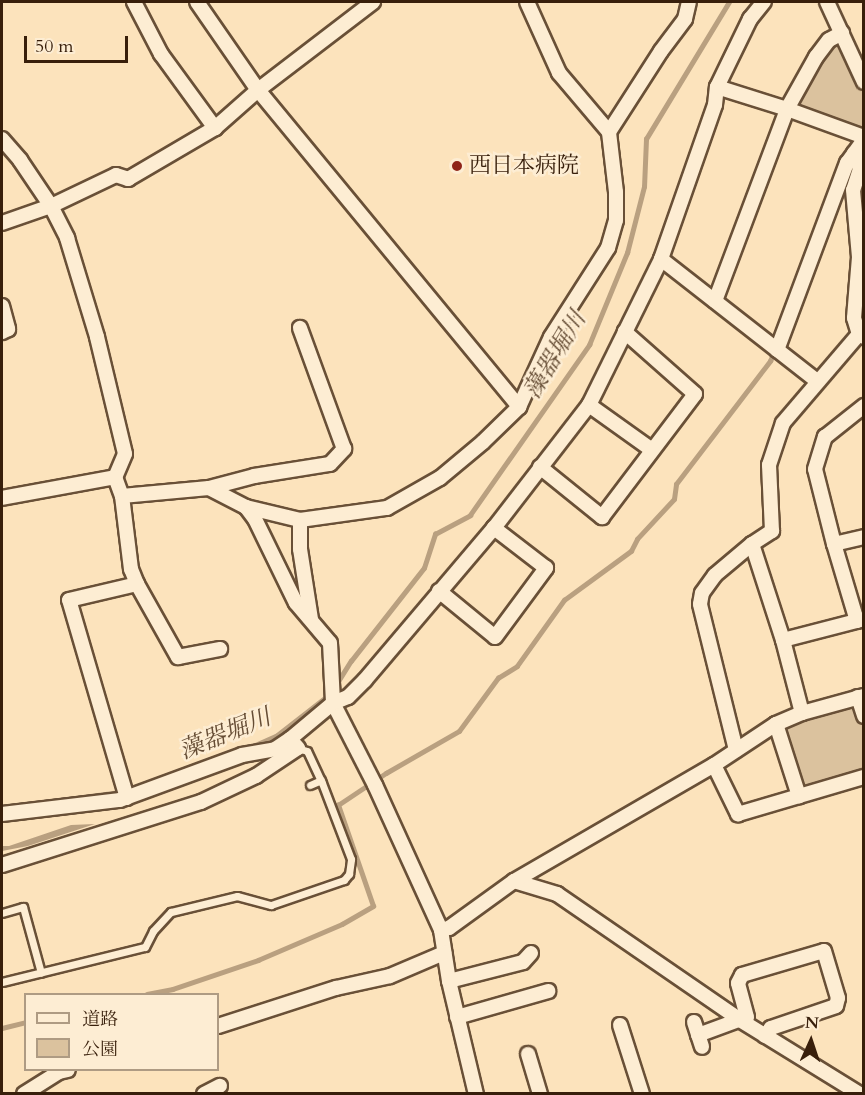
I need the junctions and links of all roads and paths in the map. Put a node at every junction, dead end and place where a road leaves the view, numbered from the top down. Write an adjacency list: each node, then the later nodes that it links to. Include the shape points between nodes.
1 (134, 2): 13 (street, via 161,54)
2 (197, 2): 11 (street)
3 (373, 2): 11 (street)
4 (526, 2): 14 (street, via 559,73)
5 (689, 2): 14 (street, via 685,19)
6 (764, 2): 10 (street, via 750,19)
7 (827, 2): 8 (street)
8 (842, 33): 9 (street); 12 (street, via 829,40 816,57)
9 (864, 81)
10 (717, 87): 12 (street); 20 (street, via 715,105)
11 (258, 90): 13 (street); 31 (street)
12 (787, 108): 16 (street); 21 (street)
13 (215, 128): 18 (street, via 128,179 116,175)
14 (609, 132): 31 (street, via 616,220 608,248 551,337)
15 (2, 139): 18 (street)
16 (864, 139): 17 (street)
17 (854, 153): 26 (street, via 860,169 852,190 859,257 854,318); 27 (street)
18 (51, 206): 19 (street); 34 (street, via 67,238 97,337 125,454)
19 (2, 223)
20 (661, 260): 21 (street); 25 (street)
21 (715, 301): 27 (street)
22 (2, 306): 24 (street, via 8,329)
23 (300, 328): 35 (street, via 344,449 330,464 254,476)
24 (2, 332)
25 (625, 332): 29 (street); 32 (street, via 695,394)
26 (861, 335): 28 (street)
27 (777, 350): 28 (street)
28 (817, 381): 42 (street, via 783,423 769,465 772,531)
29 (589, 405): 32 (street); 33 (street)
30 (864, 406): 43 (street, via 825,437 815,469)
31 (519, 407): 39 (street, via 440,478 387,508)
32 (652, 450): 33 (street, via 602,517)
33 (540, 467): 40 (street)
34 (115, 477): 36 (street); 37 (street)
35 (209, 488): 36 (street); 38 (street)
36 (122, 496): 44 (street, via 131,569)
37 (2, 498)
38 (246, 507): 39 (street); 47 (street, via 296,603)
39 (300, 520): 47 (street, via 300,549)
40 (495, 528): 45 (street); 45 (street, via 546,568 495,637)
41 (864, 537): 43 (street)
42 (752, 544): 48 (street); 56 (street, via 715,574 702,592 700,604)
43 (834, 544): 46 (street)
44 (137, 584): 49 (street, via 178,657); 62 (street, via 69,600)
45 (439, 591): 51 (street, via 365,680 348,697)
46 (860, 620): 48 (street)
47 (311, 621): 51 (street, via 330,643)
48 (783, 640): 52 (street)
49 (220, 649)
50 (861, 697): 52 (street); 53 (street)
51 (333, 703): 55 (street); 67 (street)
52 (802, 713): 54 (street)
53 (864, 716)
54 (776, 724): 56 (street); 61 (street)
55 (294, 744): 59 (lane, via 307,751); 62 (street, via 242,755); 64 (street, via 201,802)
56 (736, 750): 57 (street)
57 (714, 765): 61 (street, via 738,814); 65 (street)
58 (864, 777): 61 (street)
59 (321, 780): 60 (lane); 70 (lane, via 351,859 344,880 271,905 237,896 171,912 153,931 145,947)
60 (310, 785)
61 (800, 796)
62 (127, 798): 63 (street)
63 (2, 814)
64 (2, 865)
65 (514, 881): 67 (street); 75 (street, via 557,894)
66 (2, 913): 70 (lane, via 23,907)
67 (441, 930): 68 (street)
68 (444, 953): 71 (street); 77 (street, via 390,976 336,988)
69 (531, 953): 71 (street, via 523,962)
70 (40, 973): 72 (lane)
71 (449, 981): 74 (street)
72 (2, 982)
73 (548, 991): 74 (street)
74 (457, 1017): 85 (street)
75 (740, 1020): 78 (street); 79 (street); 79 (street, via 747,1017 738,983 742,975 824,951 838,998 836,1006 771,1028)
76 (620, 1025): 87 (street)
77 (219, 1026)
78 (698, 1035)
79 (765, 1036): 88 (street)
80 (528, 1054): 86 (street)
81 (64, 1071): 83 (street)
82 (220, 1086): 84 (street)
83 (24, 1094)
84 (204, 1094)
85 (476, 1094)
86 (540, 1094)
87 (642, 1094)
88 (860, 1094)

